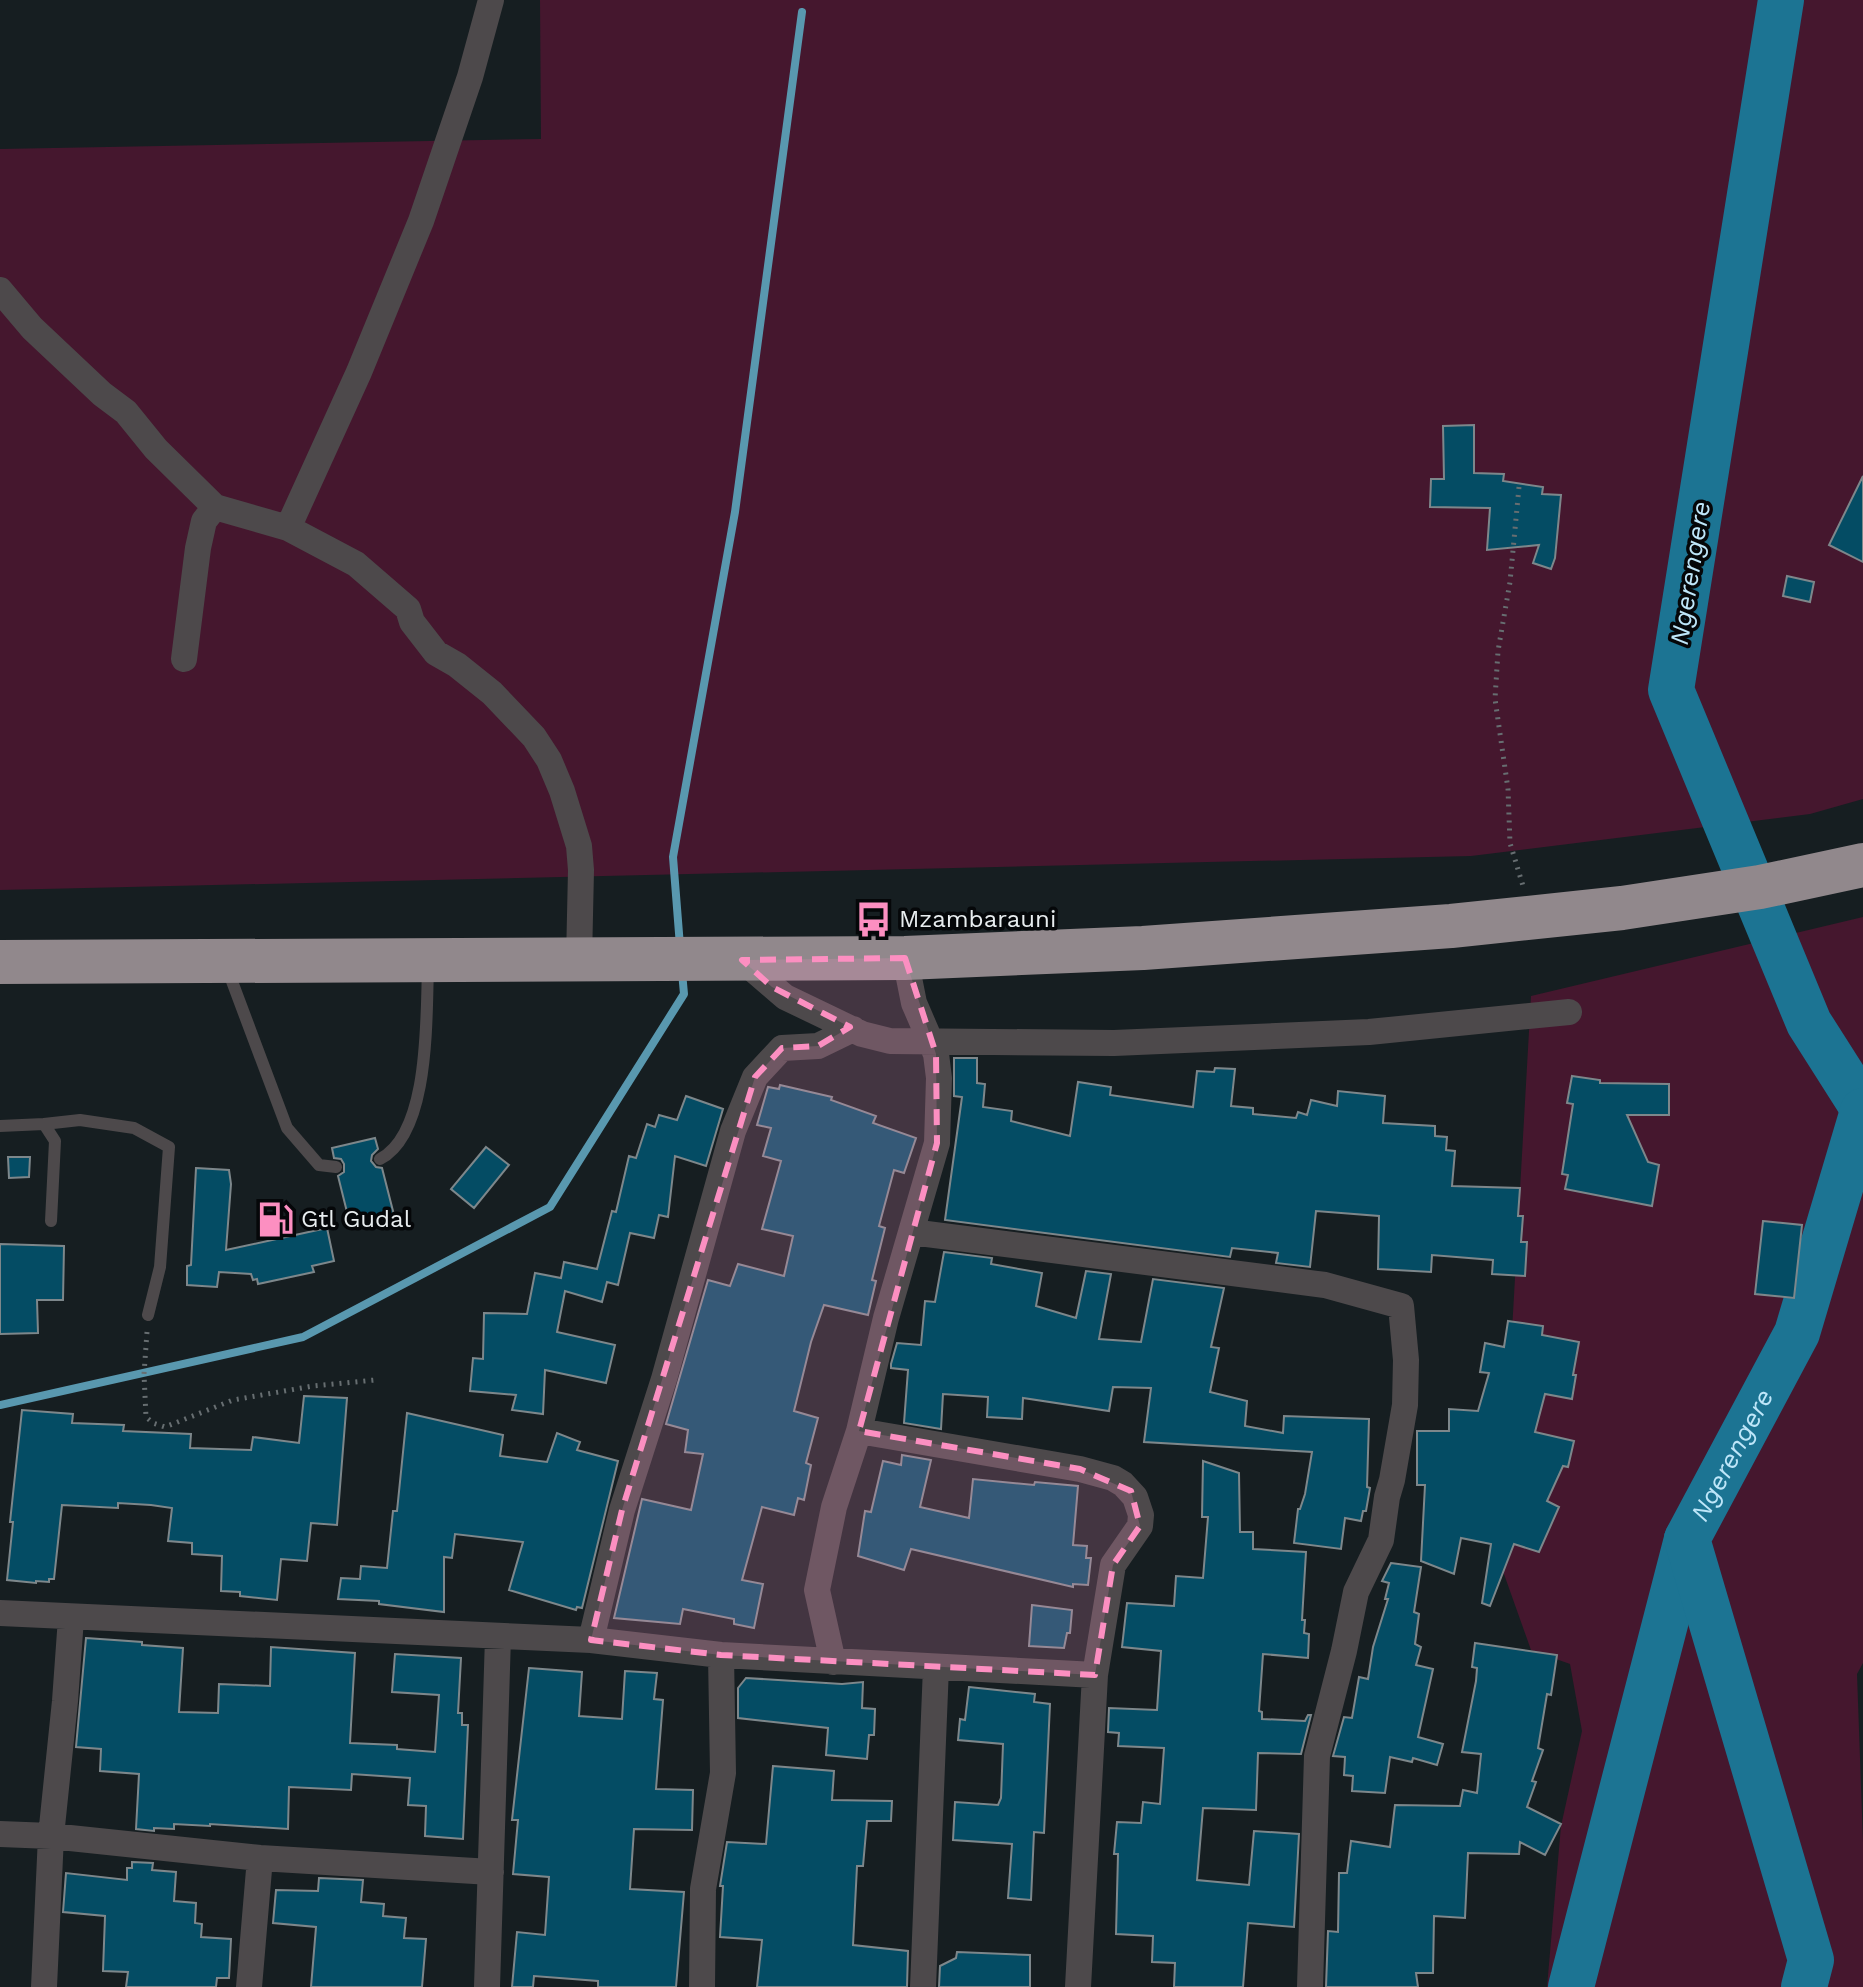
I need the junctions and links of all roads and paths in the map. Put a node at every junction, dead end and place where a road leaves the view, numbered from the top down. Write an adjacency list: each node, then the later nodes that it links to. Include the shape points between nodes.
1 (491, 0): 5 (street, via 421,221)
2 (0, 290): 4 (street, via 32,328 126,412)
3 (1519, 487): 8 (path, via 1495,699 1510,843)
4 (215, 507): 5 (street); 6 (street, via 204,521 198,548)
5 (288, 528): 12 (street, via 356,564 391,593 436,653 492,693 534,737 562,791 579,846)
6 (184, 659)
7 (1863, 865): 8 (highway, via 1668,902)
8 (1532, 918): 9 (highway, via 1238,943)
9 (905, 958): 10 (highway); 17 (street)
10 (727, 959): 12 (highway); 16 (street, via 785,997)
11 (428, 960): 12 (highway); 13 (highway); 20 (lane, via 423,1070 410,1121 393,1152)
12 (579, 960)
13 (225, 961): 14 (highway); 21 (lane, via 287,1128 319,1165)
14 (0, 962)
15 (1569, 1012): 17 (street, via 1369,1032 1091,1044)
16 (853, 1029): 17 (street, via 890,1041); 30 (street, via 818,1046 782,1048 755,1077 733,1131 622,1510)
17 (928, 1040): 23 (street, via 939,1078 937,1143)
18 (44, 1124): 19 (lane); 22 (lane, via 55,1141); 24 (lane, via 80,1120 134,1128 169,1147 160,1267)
19 (0, 1126)
20 (380, 1159)
21 (336, 1167)
22 (51, 1221)
23 (911, 1232): 26 (street); 45 (street, via 1325,1285 1401,1306 1405,1405 1381,1540 1356,1592 1317,1756)
24 (148, 1315): 25 (path, via 146,1417 165,1427 233,1400)
25 (375, 1380)
26 (859, 1431): 32 (street, via 834,1507 817,1590); 34 (street, via 1080,1469 1113,1478 1131,1491 1139,1506 1140,1526 1113,1565)
27 (0, 1613): 28 (street)
28 (71, 1618): 29 (street); 36 (street)
29 (498, 1637): 30 (street); 38 (street)
30 (591, 1640): 31 (street)
31 (721, 1655): 32 (street); 42 (street, via 723,1773 703,1889)
32 (833, 1662): 33 (street)
33 (936, 1667): 34 (street); 43 (street)
34 (1095, 1675): 44 (street)
35 (0, 1834): 36 (street)
36 (51, 1836): 37 (street); 39 (street)
37 (260, 1858): 38 (street); 40 (street)
38 (491, 1872): 41 (street)
39 (44, 1987)
40 (249, 1987)
41 (487, 1987)
42 (702, 1987)
43 (923, 1987)
44 (1078, 1987)
45 (1310, 1987)

